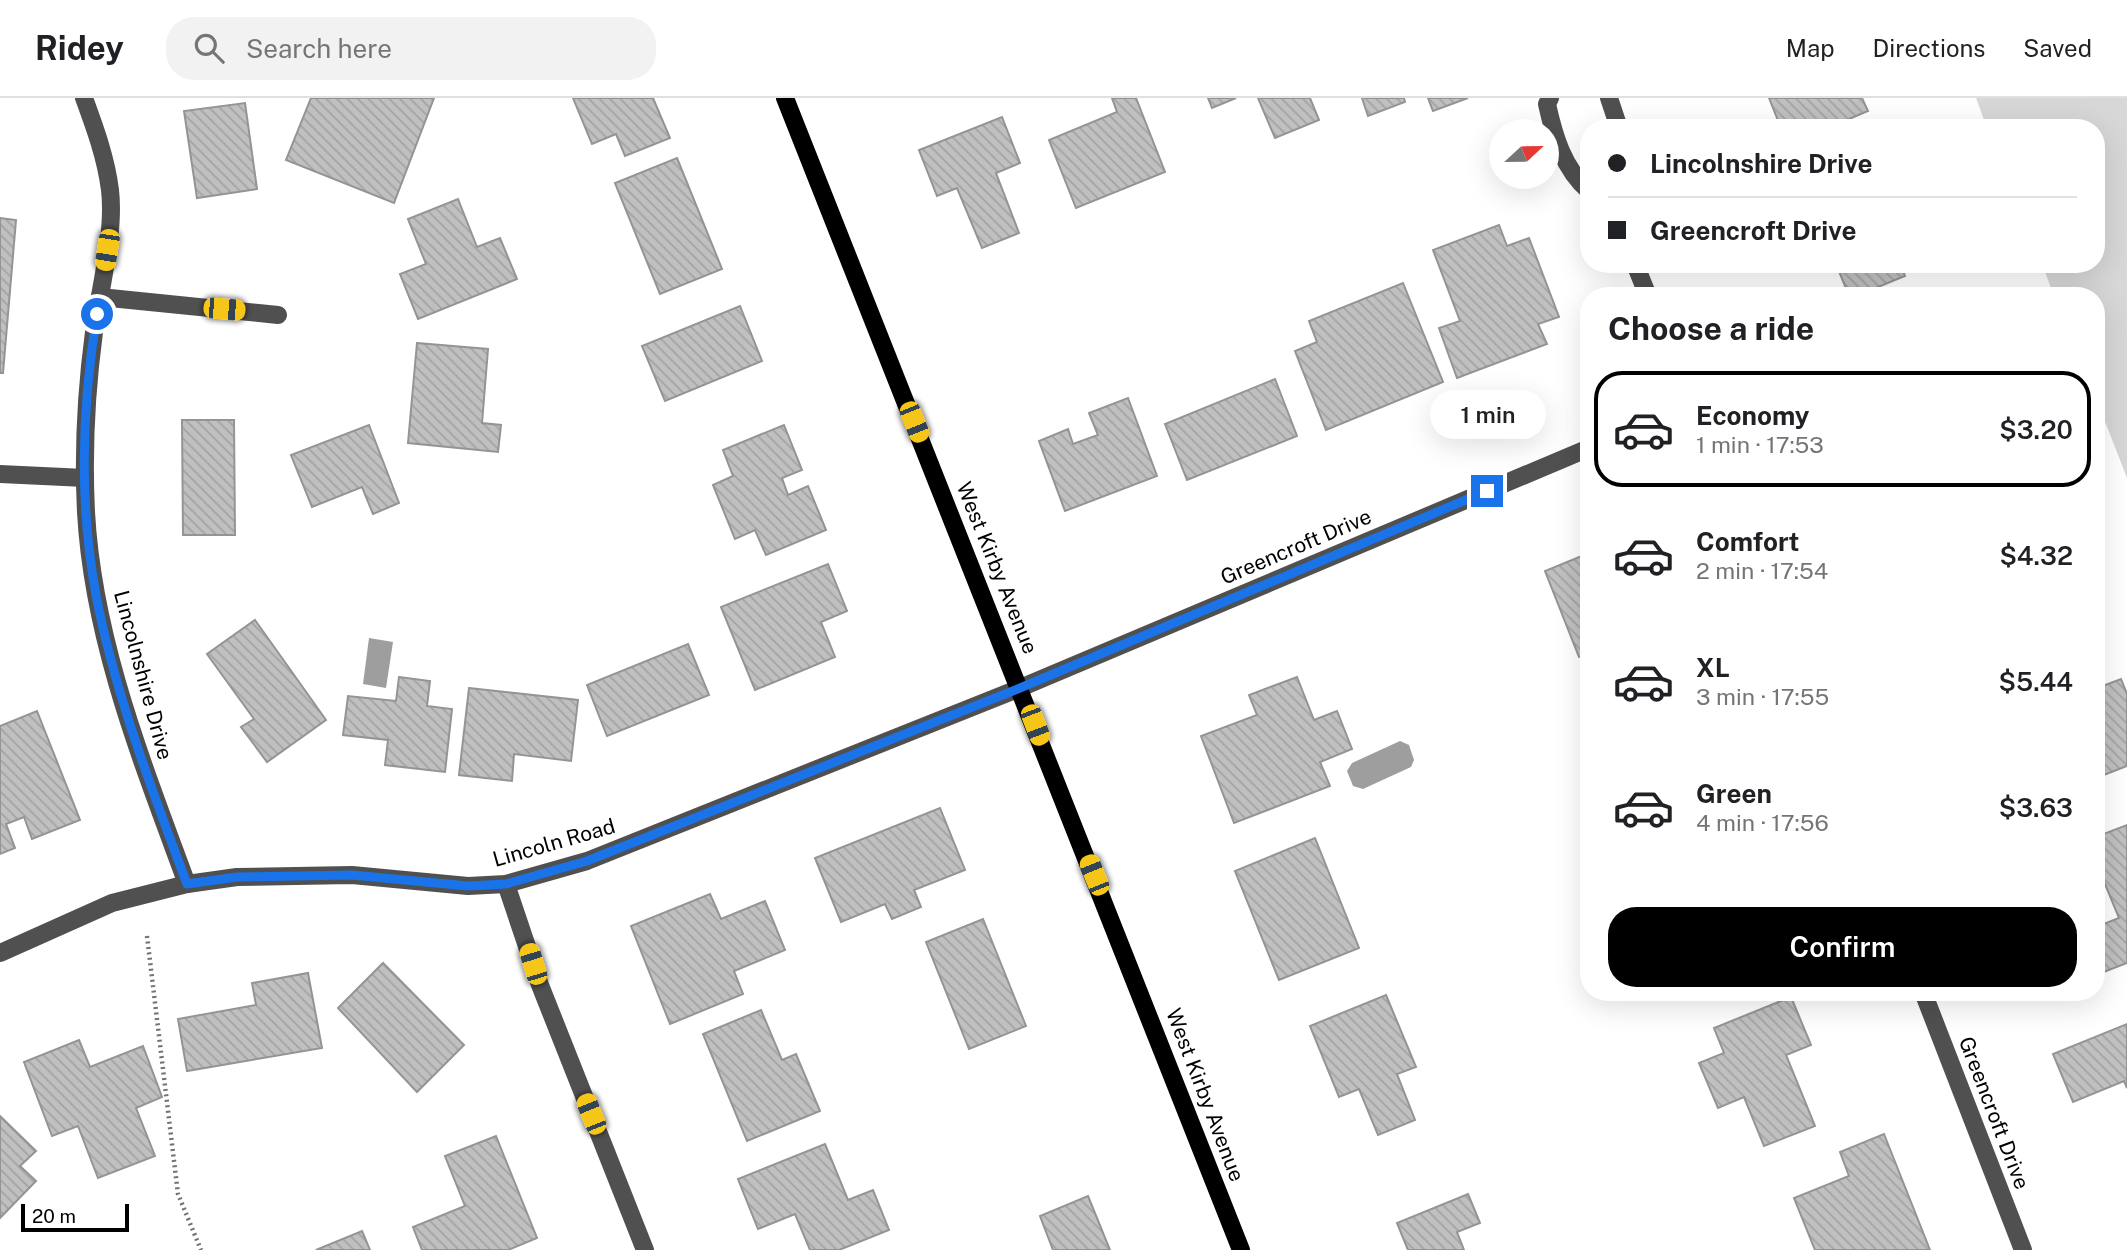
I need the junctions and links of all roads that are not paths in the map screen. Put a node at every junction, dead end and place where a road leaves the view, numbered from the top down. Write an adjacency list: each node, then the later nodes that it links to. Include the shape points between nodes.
1 (84, 98): 7 (street, Lincolnshire Drive, via 102,147 110,192)
2 (785, 98): 12 (main road, West Kirby Avenue)
3 (1550, 98): 6 (street, via 1547,104 1558,143)
4 (1609, 98): 5 (street)
5 (1616, 119)
6 (1580, 180)
7 (100, 297): 8 (street); 11 (street, Lincolnshire Drive, via 85,413)
8 (278, 315)
9 (1580, 452): 12 (street, Greencroft Drive)
10 (0, 474): 11 (street)
11 (85, 478): 13 (street, Lincolnshire Drive, via 96,594 111,659)
12 (1020, 688): 14 (street, Lincoln Road, via 587,861); 18 (main road, West Kirby Avenue)
13 (187, 884): 14 (street, Lincoln Road, via 237,877 352,875 468,886); 15 (street, Lincoln Road, via 112,902)
14 (506, 884): 17 (street, via 540,985)
15 (0, 953)
16 (1926, 1001): 19 (street, Greencroft Drive)
17 (645, 1250)
18 (1241, 1250)
19 (2023, 1250)

